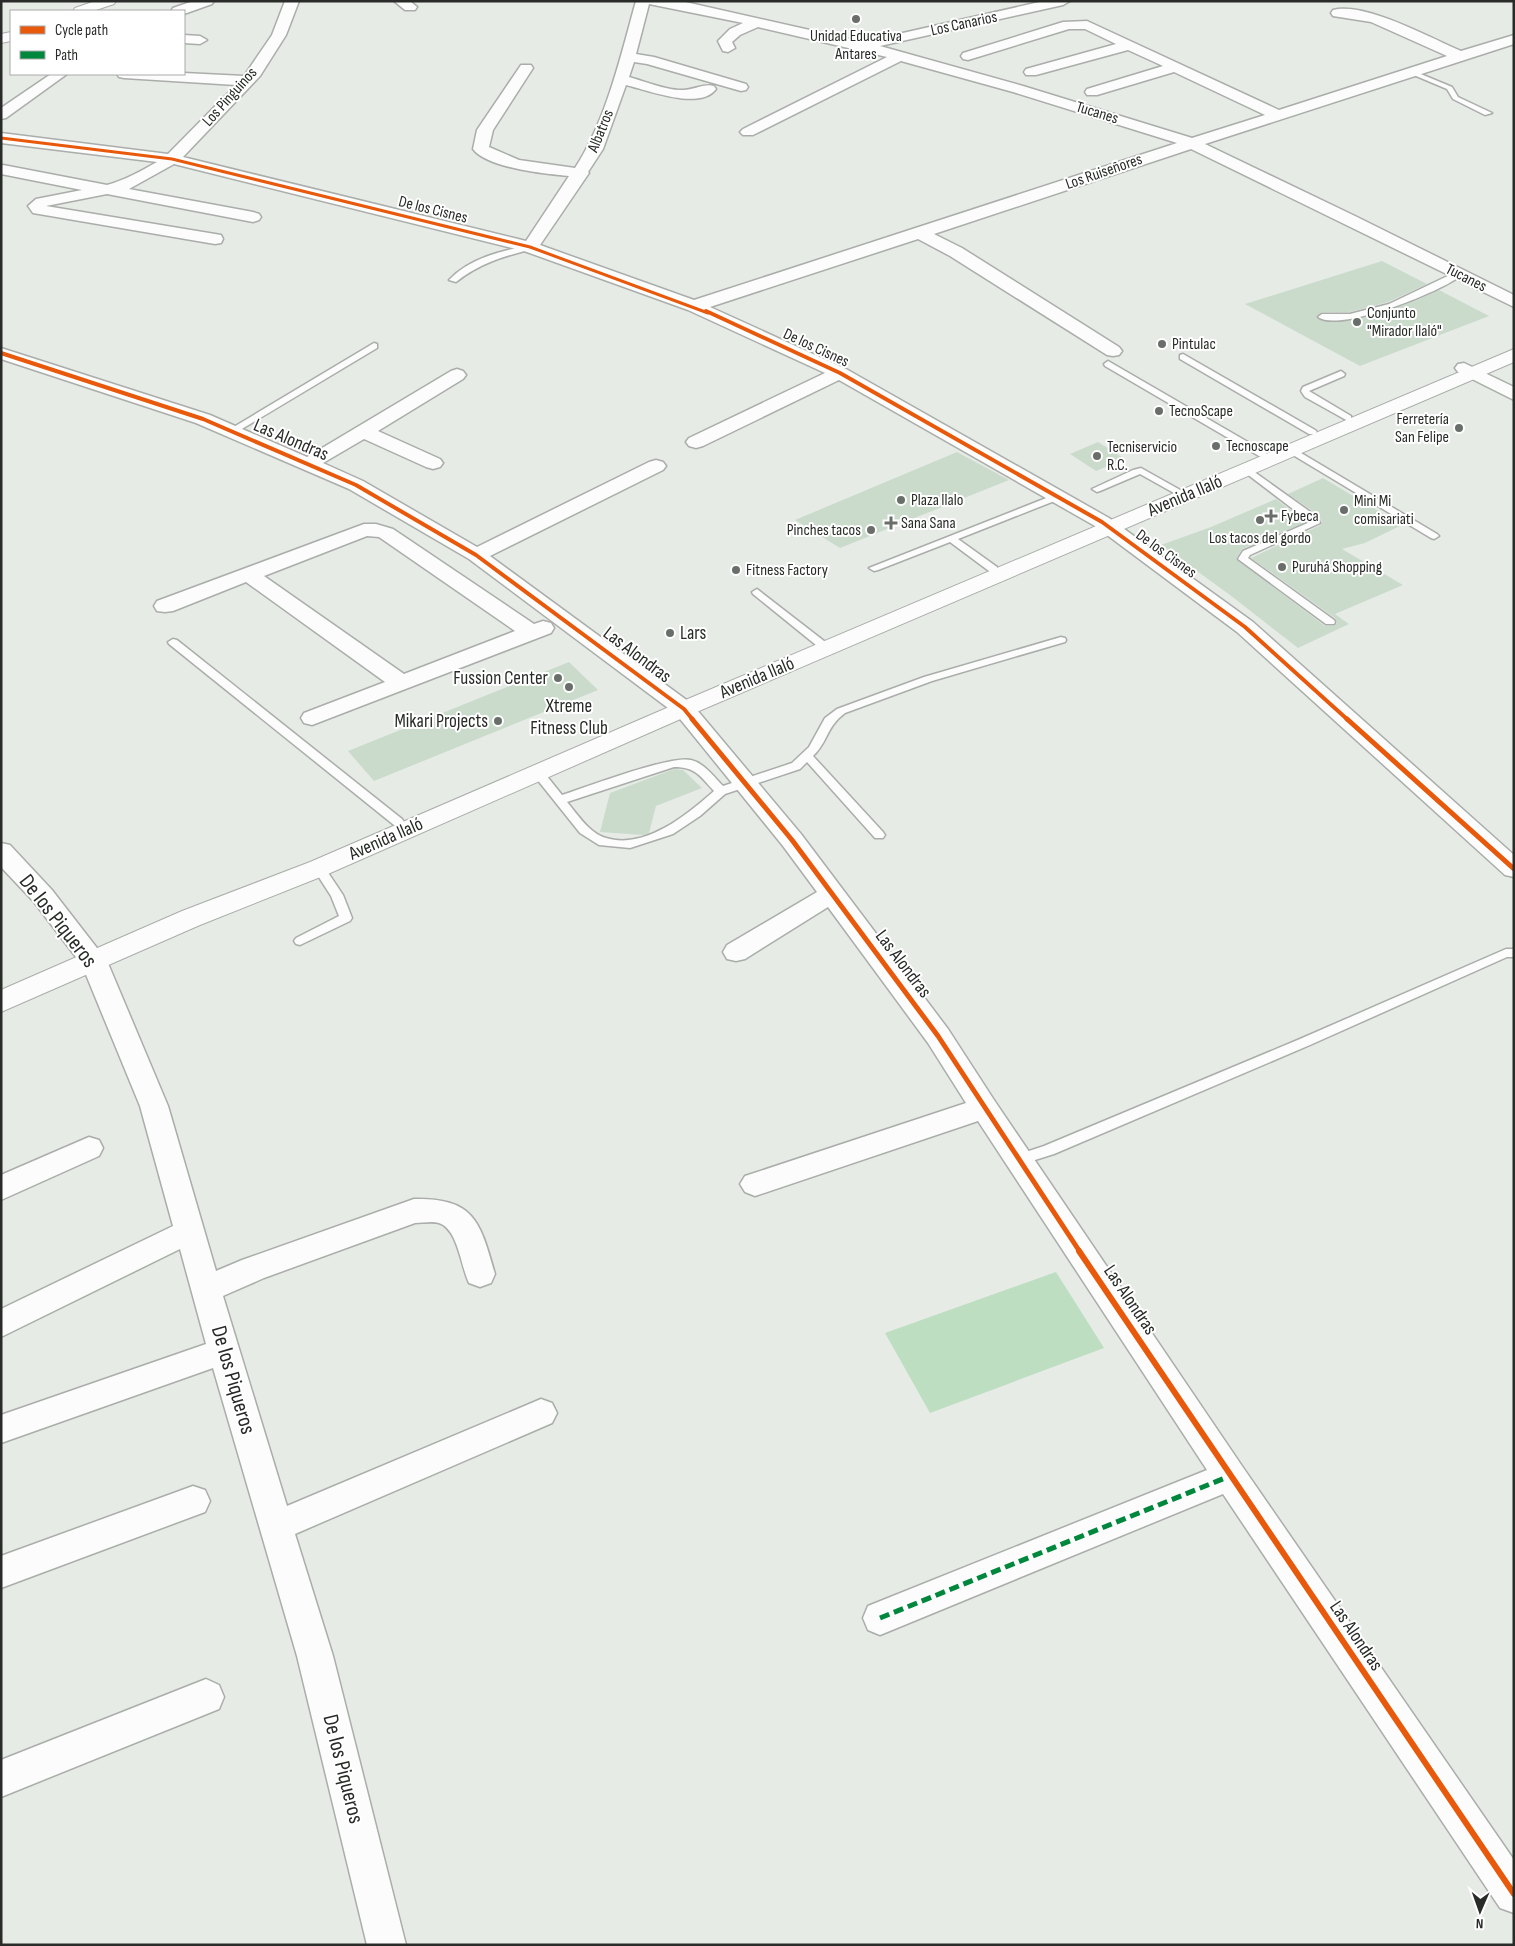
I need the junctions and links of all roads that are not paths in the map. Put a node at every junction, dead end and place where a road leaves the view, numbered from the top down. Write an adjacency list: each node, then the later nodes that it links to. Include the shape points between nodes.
1 (109, 1): 7 (main road)
2 (208, 1): 8 (street)
3 (292, 1): 28 (street, Los Pinguinos, via 279,35)
4 (643, 1): 20 (street, Albatros)
5 (653, 1): 10 (street, Tucanes)
6 (1064, 1): 15 (street, Los Canarios)
7 (83, 10)
8 (181, 10)
9 (1338, 13): 19 (street, via 1376,19)
10 (756, 23): 15 (street, Tucanes); 16 (street, via 729,37 725,41)
11 (185, 39): 13 (street)
12 (1514, 39): 19 (street, Los Ruiseñores)
13 (200, 40)
14 (1129, 45): 18 (street, via 1087,25 1076,24); 21 (street); 23 (street)
15 (864, 46): 17 (street, Tucanes)
16 (728, 48)
17 (899, 56): 35 (street); 37 (street, Tucanes)
18 (968, 56)
19 (1460, 56): 24 (street, Los Ruiseñores)
20 (628, 57): 27 (street, Albatros); 29 (street)
21 (1175, 67): 31 (street); 34 (street)
22 (526, 68): 40 (street, via 485,130 481,149 493,157 515,163)
23 (1031, 72)
24 (1412, 72): 32 (lane, via 1450,88 1455,98); 34 (street, Los Ruiseñores)
25 (59, 75): 33 (street)
26 (142, 75): 28 (street)
27 (621, 79): 30 (street, via 681,95 699,94); 40 (street, Albatros, via 595,149)
28 (248, 81): 38 (street, Los Pinguinos)
29 (741, 87)
30 (709, 89)
31 (1092, 92)
32 (1488, 113)
33 (1, 115)
34 (1277, 115): 37 (street, Los Ruiseñores)
35 (748, 132)
36 (1, 138): 38 (street, De los Cisnes)
37 (1191, 143): 43 (street, Los Ruiseñores); 46 (street, Tucanes)
38 (172, 159): 41 (street, Los Pinguinos, via 134,181); 45 (street, De los Cisnes)
39 (3, 170): 41 (street)
40 (581, 173): 45 (street, Albatros)
41 (106, 190): 42 (street); 44 (street, via 42,202 36,206 39,210 66,215)
42 (253, 217)
43 (921, 234): 49 (street, Los Ruiseñores); 55 (street, via 956,252)
44 (215, 238)
45 (530, 247): 47 (lane, via 485,258); 49 (street, De los Cisnes)
46 (1459, 274): 48 (street, Tucanes); 50 (lane, via 1392,306 1350,317)
47 (453, 280)
48 (1514, 302)
49 (694, 306): 58 (street, De los Cisnes)
50 (1322, 317)
51 (374, 346): 63 (lane)
52 (1514, 346): 57 (main road, Avenida Ilaló)
53 (1, 354): 63 (street, Las Alondras)
54 (1514, 355): 57 (main road, Avenida Ilaló)
55 (1111, 357): 68 (lane)
56 (1183, 357): 65 (lane)
57 (1468, 370): 61 (street); 62 (main road, Avenida Ilaló); 67 (main road, Avenida Ilaló)
58 (840, 373): 66 (street); 75 (street, De los Cisnes)
59 (1341, 374): 62 (lane, via 1305,391)
60 (457, 375): 64 (street)
61 (1514, 394)
62 (1348, 418): 65 (main road, Avenida Ilaló)
63 (232, 431): 70 (street, Las Alondras)
64 (363, 431): 69 (street); 70 (street)
65 (1312, 432): 68 (main road, Avenida Ilaló)
66 (696, 442)
67 (1291, 450): 72 (main road, Avenida Ilaló); 77 (lane)
68 (1262, 454): 74 (main road, Avenida Ilaló)
69 (434, 463)
70 (308, 464): 79 (street, Las Alondras, via 356,485)
71 (656, 466): 79 (street)
72 (1246, 469): 76 (main road, Avenida Ilaló); 86 (lane, via 1314,518 1315,523 1246,553 1243,559)
73 (1097, 489): 74 (lane, via 1141,471)
74 (1177, 490): 76 (main road, Avenida Ilaló)
75 (1059, 496): 76 (street, De los Cisnes); 78 (lane)
76 (1105, 525): 81 (main road, Avenida Ilaló); 92 (main road, Avenida Ilaló); 102 (street, De los Cisnes, via 1244,627)
77 (1434, 536)
78 (951, 538): 80 (lane); 81 (lane)
79 (476, 555): 85 (street, Las Alondras)
80 (874, 568)
81 (993, 569): 90 (main road, Avenida Ilaló)
82 (249, 575): 84 (street); 87 (street, via 364,530 376,530 386,533); 91 (street)
83 (757, 592): 90 (lane)
84 (165, 606)
85 (565, 620): 87 (street); 92 (street, Las Alondras)
86 (1330, 622)
87 (531, 632): 91 (street)
88 (1061, 640): 94 (lane, via 928,679 841,711 829,720)
89 (173, 642): 98 (lane)
90 (820, 643): 92 (main road, Avenida Ilaló)
91 (401, 683): 93 (street)
92 (680, 706): 95 (main road, Avenida Ilaló); 96 (street, Las Alondras); 98 (main road, Avenida Ilaló)
93 (312, 718)
94 (808, 757): 96 (lane, via 796,766); 99 (lane)
95 (538, 773): 97 (lane); 101 (main road, Avenida Ilaló)
96 (732, 786): 97 (lane, via 689,763 673,763); 97 (lane, via 669,831 630,844 602,842 584,830); 103 (street, Las Alondras, via 792,840)
97 (560, 800)
98 (398, 822): 107 (main road, Avenida Ilaló)
99 (879, 835)
100 (1, 851): 107 (street, De los Piqueros)
101 (319, 868): 104 (lane, via 337,896 346,918); 107 (main road, Avenida Ilaló)
102 (1514, 869)
103 (833, 895): 105 (street); 110 (street, Las Alondras, via 938,1036)
104 (300, 941)
105 (736, 952)
106 (1514, 952): 112 (lane)
107 (91, 957): 108 (main road, Avenida Ilaló); 109 (main road, Avenida Ilaló); 115 (street, De los Piqueros, via 154,1106)
108 (1, 990)
109 (1, 1002)
110 (984, 1108): 112 (street, Las Alondras); 113 (street)
111 (89, 1148): 114 (street)
112 (1019, 1160): 122 (street, Las Alondras)
113 (755, 1184)
114 (1, 1188)
115 (190, 1232): 117 (street, De los Piqueros); 118 (street)
116 (480, 1274): 117 (street, via 466,1230 456,1216 414,1211)
117 (207, 1289): 119 (street, De los Piqueros)
118 (1, 1324)
119 (224, 1352): 121 (street); 124 (street, De los Piqueros)
120 (541, 1413): 124 (street)
121 (1, 1429)
122 (1230, 1476): 126 (street); 129 (street, Las Alondras)
123 (193, 1501): 125 (street)
124 (276, 1526): 130 (street, De los Piqueros, via 315,1656)
125 (1, 1572)
126 (880, 1618)
127 (206, 1697): 128 (street)
128 (1, 1779)
129 (1514, 1894)
130 (387, 1945)

